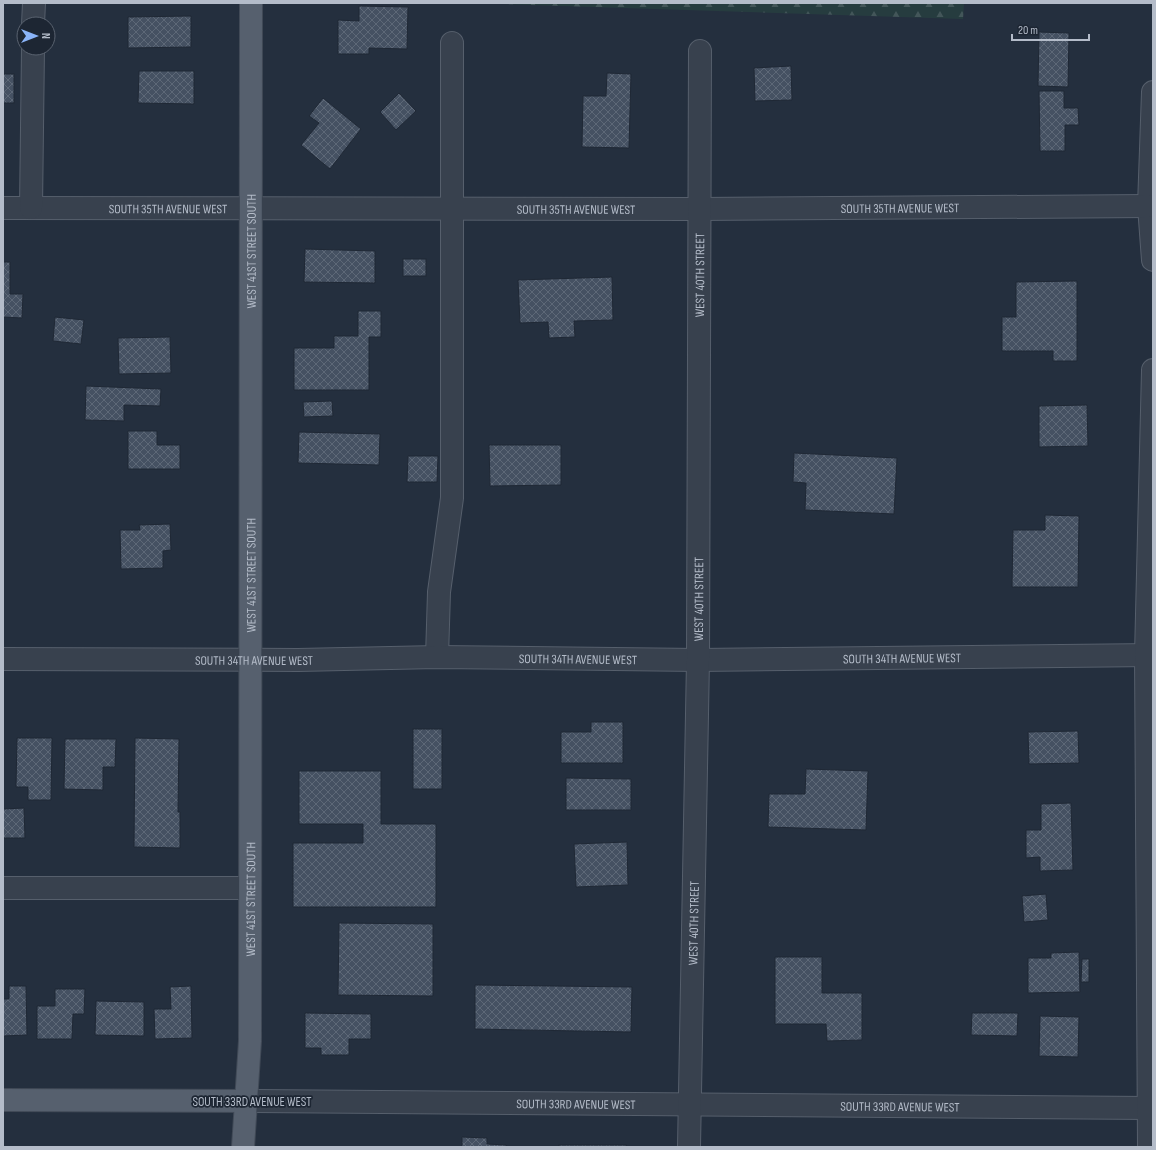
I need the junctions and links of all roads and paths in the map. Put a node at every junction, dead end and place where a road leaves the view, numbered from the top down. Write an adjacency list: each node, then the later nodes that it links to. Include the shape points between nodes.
1 (34, 3): 3 (street)
2 (251, 3): 11 (main road, WEST 41ST STREET SOUTH)
3 (33, 16)
4 (452, 43): 12 (street)
5 (700, 50): 13 (street, WEST 40TH STREET)
6 (33, 56): 10 (street)
7 (1153, 92): 8 (street)
8 (1149, 206): 13 (street, SOUTH 35TH AVENUE WEST); 14 (street)
9 (3, 208): 10 (street, SOUTH 35TH AVENUE WEST)
10 (31, 208): 11 (street, SOUTH 35TH AVENUE WEST)
11 (251, 208): 12 (street, SOUTH 35TH AVENUE WEST); 19 (main road, WEST 41ST STREET SOUTH)
12 (452, 208): 13 (street, SOUTH 35TH AVENUE WEST); 17 (street, via 452,498 439,592)
13 (699, 209): 20 (street, WEST 40TH STREET)
14 (1153, 260)
15 (1153, 370): 16 (street)
16 (1149, 655): 20 (street, SOUTH 34TH AVENUE WEST); 21 (street)
17 (437, 657): 19 (street, SOUTH 34TH AVENUE WEST); 20 (street, SOUTH 34TH AVENUE WEST)
18 (3, 659): 19 (street, SOUTH 34TH AVENUE WEST)
19 (251, 659): 23 (main road, WEST 41ST STREET SOUTH)
20 (698, 660): 28 (street, WEST 40TH STREET)
21 (1150, 779): 24 (street)
22 (3, 888): 23 (street)
23 (250, 888): 27 (main road, WEST 41ST STREET SOUTH, via 250,1041)
24 (1150, 906): 25 (street)
25 (1151, 1061): 29 (street)
26 (3, 1100): 27 (main road, SOUTH 33RD AVENUE WEST)
27 (247, 1101): 28 (street, SOUTH 33RD AVENUE WEST); 30 (main road, WEST 41ST STREET SOUTH)
28 (689, 1104): 29 (street, SOUTH 33RD AVENUE WEST); 31 (street, WEST 40TH STREET)
29 (1149, 1108): 32 (street)
30 (243, 1147)
31 (689, 1147)
32 (1149, 1147)

